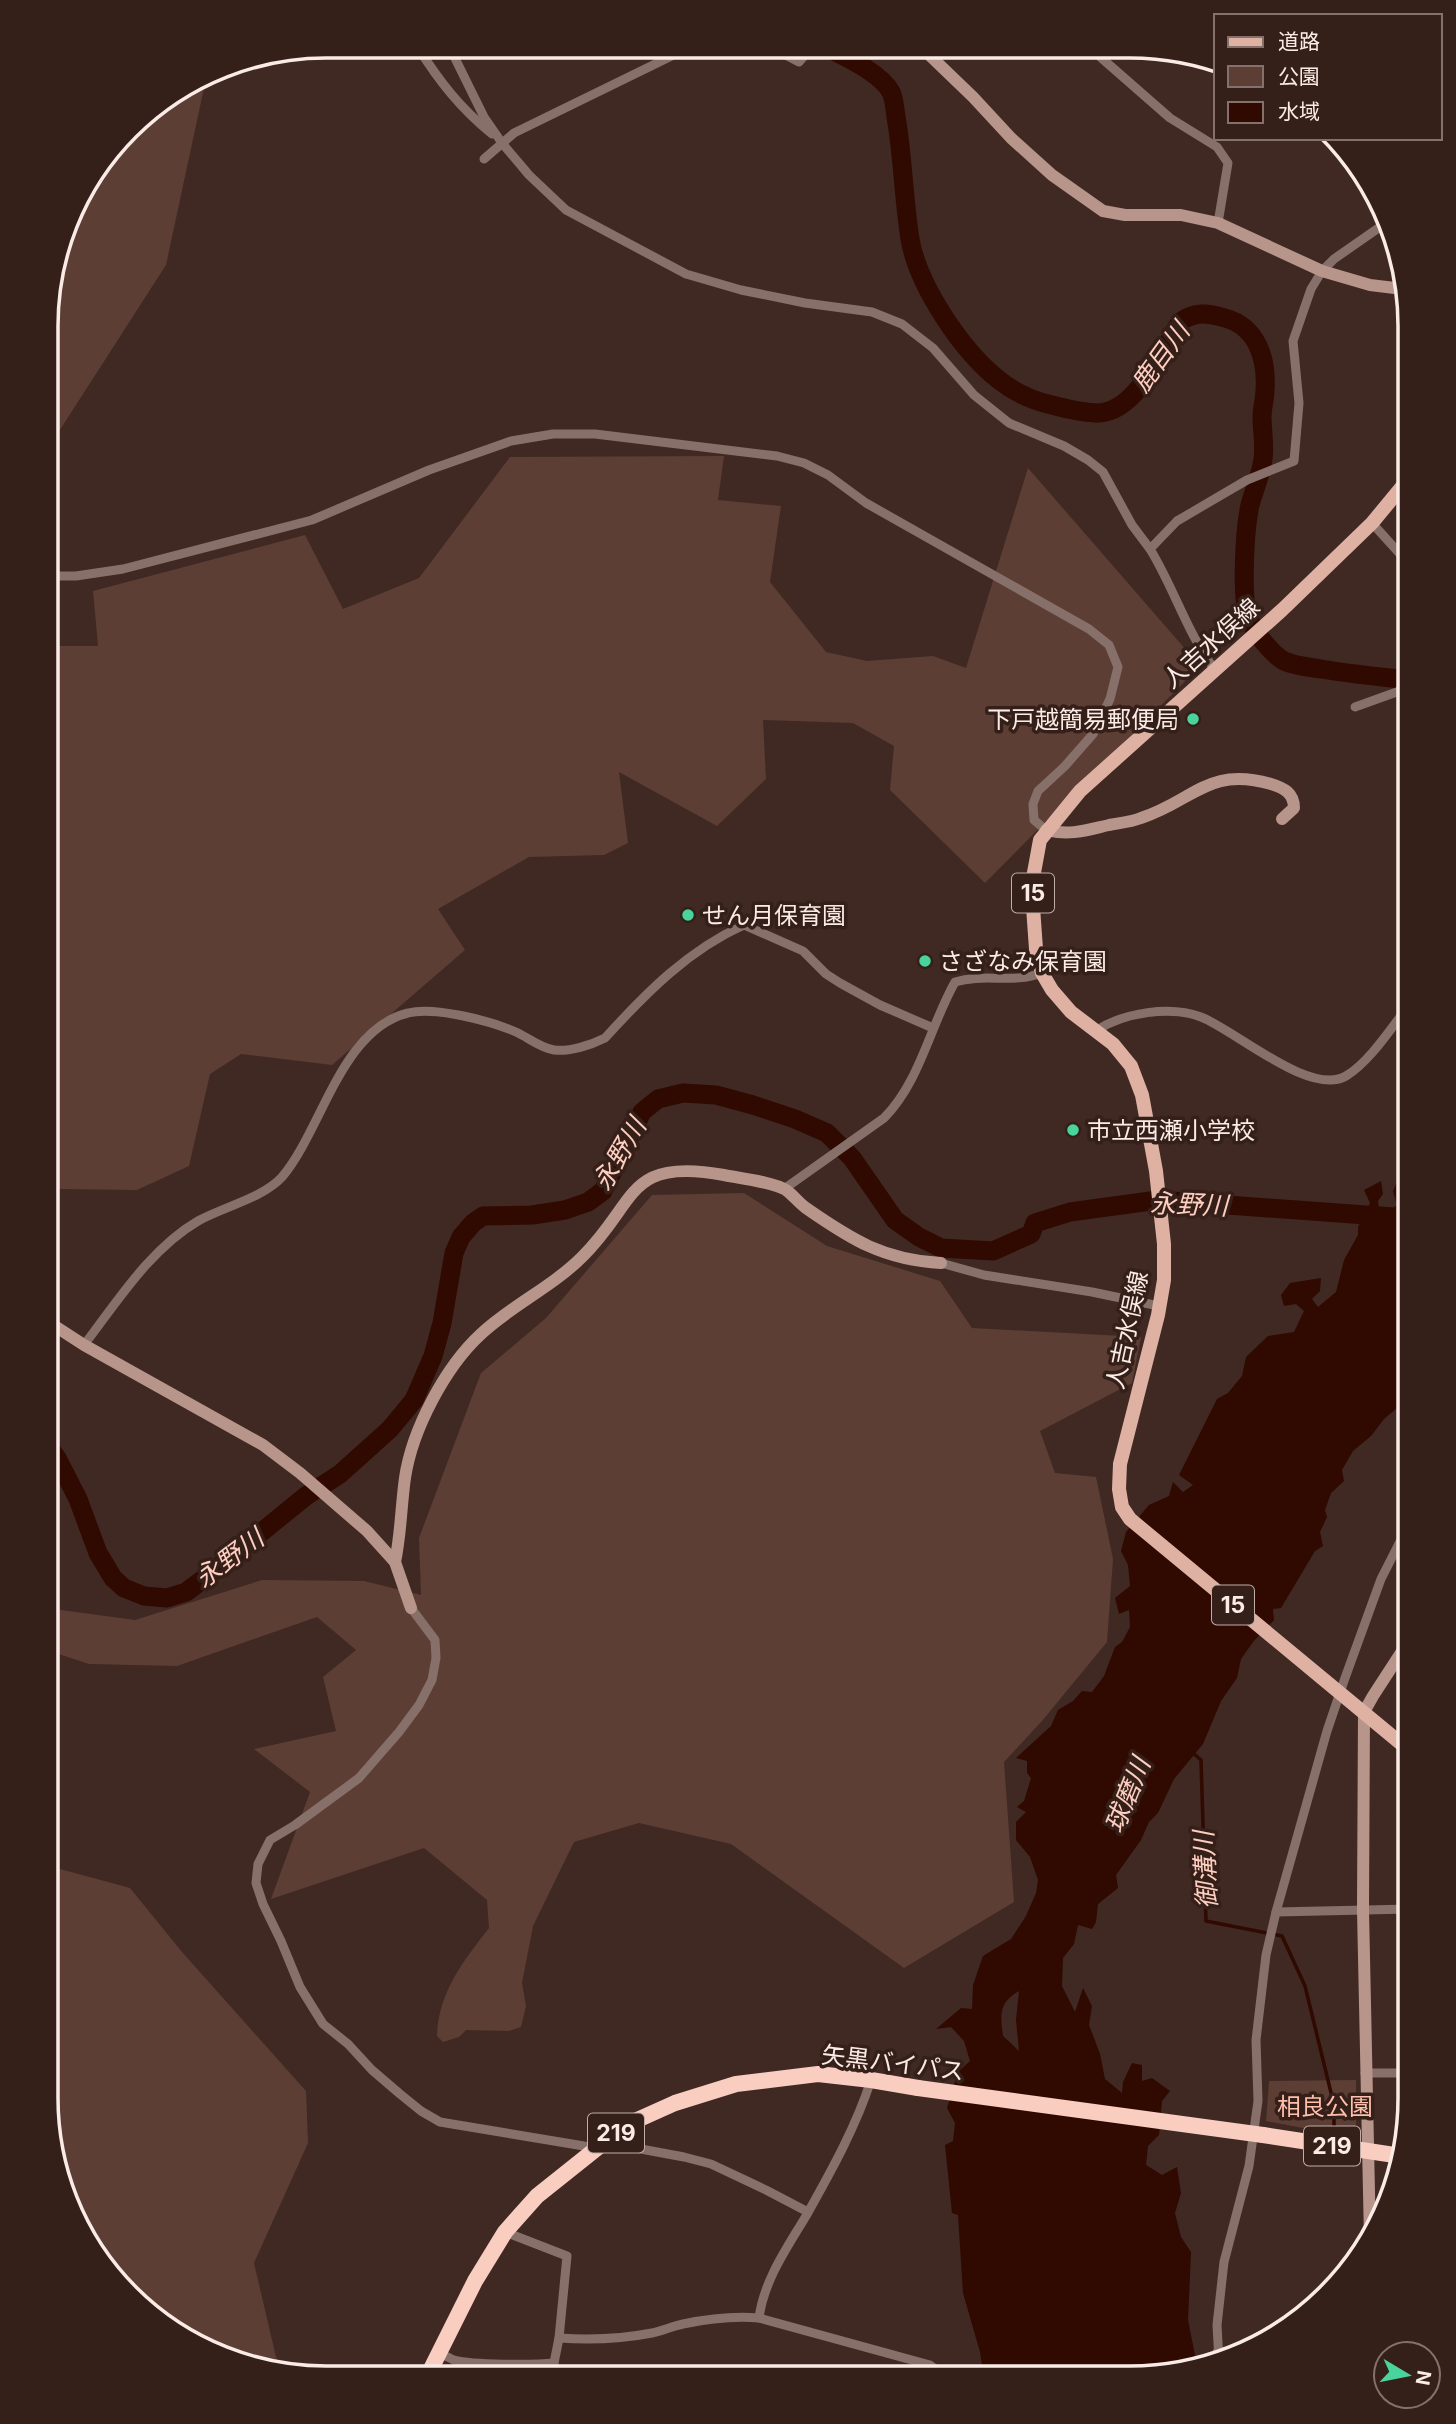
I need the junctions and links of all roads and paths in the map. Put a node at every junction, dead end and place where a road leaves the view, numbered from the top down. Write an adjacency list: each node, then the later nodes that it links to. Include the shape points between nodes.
1 (424, 58): 6 (street, via 465,112)
2 (455, 58): 6 (street)
3 (667, 58): 6 (street)
4 (932, 58): 8 (street, via 1052,175 1103,211 1181,215)
5 (1101, 58): 8 (street, via 1170,118 1217,147 1228,163)
6 (502, 143): 7 (street); 14 (street, via 566,210 686,274 741,290 872,312 902,324 1009,423 1065,446 1103,472)
7 (484, 159)
8 (1218, 223): 10 (street)
9 (1380, 227): 10 (street)
10 (1322, 271): 11 (street); 14 (street, via 1293,341 1299,384 1294,461 1247,480 1177,521)
11 (1395, 288)
12 (1398, 492): 13 (main road, 人吉水俣線 / 15)
13 (1372, 523): 15 (street); 17 (main road, 人吉水俣線 / 15)
14 (1150, 549): 17 (street)
15 (1398, 552)
16 (58, 576): 21 (street, via 123,569 312,520 429,470 511,441 553,434 595,434 804,463 1109,645 1118,667 1110,699 1093,734 1038,791 1033,804 1034,820)
17 (1215, 670): 21 (main road, 人吉水俣線 / 15, via 1080,791)
18 (1398, 692): 19 (street)
19 (1355, 707)
20 (1282, 819): 21 (street, via 1294,808 1294,799 1284,788 1239,778 1201,786 1137,820 1064,835)
21 (1046, 830): 22 (main road, 人吉水俣線 / 15, via 1033,878 1036,949)
22 (1042, 973): 24 (street, via 1014,980 968,978 955,982); 25 (main road, 人吉水俣線 / 15, via 1071,1012)
23 (1398, 1018): 25 (street, via 1362,1064 1336,1080 1322,1080 1275,1061 1200,1016 1145,1013)
24 (933, 1028): 26 (street, via 894,1108); 30 (street, via 826,974 803,951 744,925 690,954 594,1044 556,1050 468,1016 411,1012 391,1018 348,1062 283,1176 171,1241 137,1276)
25 (1097, 1030): 28 (main road, 人吉水俣線 / 15, via 1130,1066 1142,1095 1164,1244)
26 (784, 1189): 27 (street, via 866,1245 890,1256); 32 (street, via 711,1173 662,1173 628,1198 601,1237 562,1276 481,1334 453,1366 422,1423 405,1476)
27 (941, 1263): 28 (street)
28 (1159, 1306): 35 (main road, 人吉水俣線 / 15, via 1120,1464 1122,1507 1130,1519)
29 (58, 1328): 30 (street)
30 (84, 1345): 32 (street, via 263,1445 330,1497)
31 (1398, 1546): 35 (street)
32 (396, 1562): 33 (street)
33 (411, 1608): 44 (street, via 435,1640 432,1680 399,1732 359,1778 270,1840 258,1864 256,1883 263,1905 300,1987 323,2024 421,2111 440,2122)
34 (1398, 1657): 36 (street)
35 (1338, 1692): 36 (main road, 人吉水俣線 / 15); 40 (street)
36 (1364, 1712): 37 (main road, 人吉水俣線 / 15); 39 (street)
37 (1398, 1741)
38 (1398, 1909): 39 (street)
39 (1363, 1910): 40 (street); 41 (street)
40 (1276, 1912): 54 (street, via 1256,2040 1258,2101 1250,2165 1224,2262 1216,2325)
41 (1365, 2073): 42 (street); 45 (street)
42 (1398, 2073)
43 (871, 2080): 44 (highway, 矢黒バイパス / 219, via 818,2074 736,2084 663,2109 626,2126); 45 (highway, 矢黒バイパス / 219, bridge); 49 (street)
44 (597, 2147): 49 (street, via 630,2147 711,2164); 51 (highway, 矢黒バイパス / 219, via 537,2196)
45 (1367, 2152): 46 (highway, 矢黒バイパス / 219); 47 (street)
46 (1392, 2155)
47 (1370, 2211): 48 (street); 50 (street)
48 (1374, 2211)
49 (808, 2212): 52 (street, via 770,2279)
50 (1370, 2219)
51 (505, 2232): 53 (street, via 567,2256); 55 (highway, 矢黒バイパス / 219)
52 (759, 2318): 53 (street, via 684,2324 653,2333 590,2340); 59 (street)
53 (559, 2338): 56 (street)
54 (1218, 2351)
55 (440, 2353): 56 (street, via 470,2362); 57 (highway, 矢黒バイパス / 219)
56 (554, 2362): 58 (street)
57 (433, 2366)
58 (553, 2366)
59 (931, 2366)

